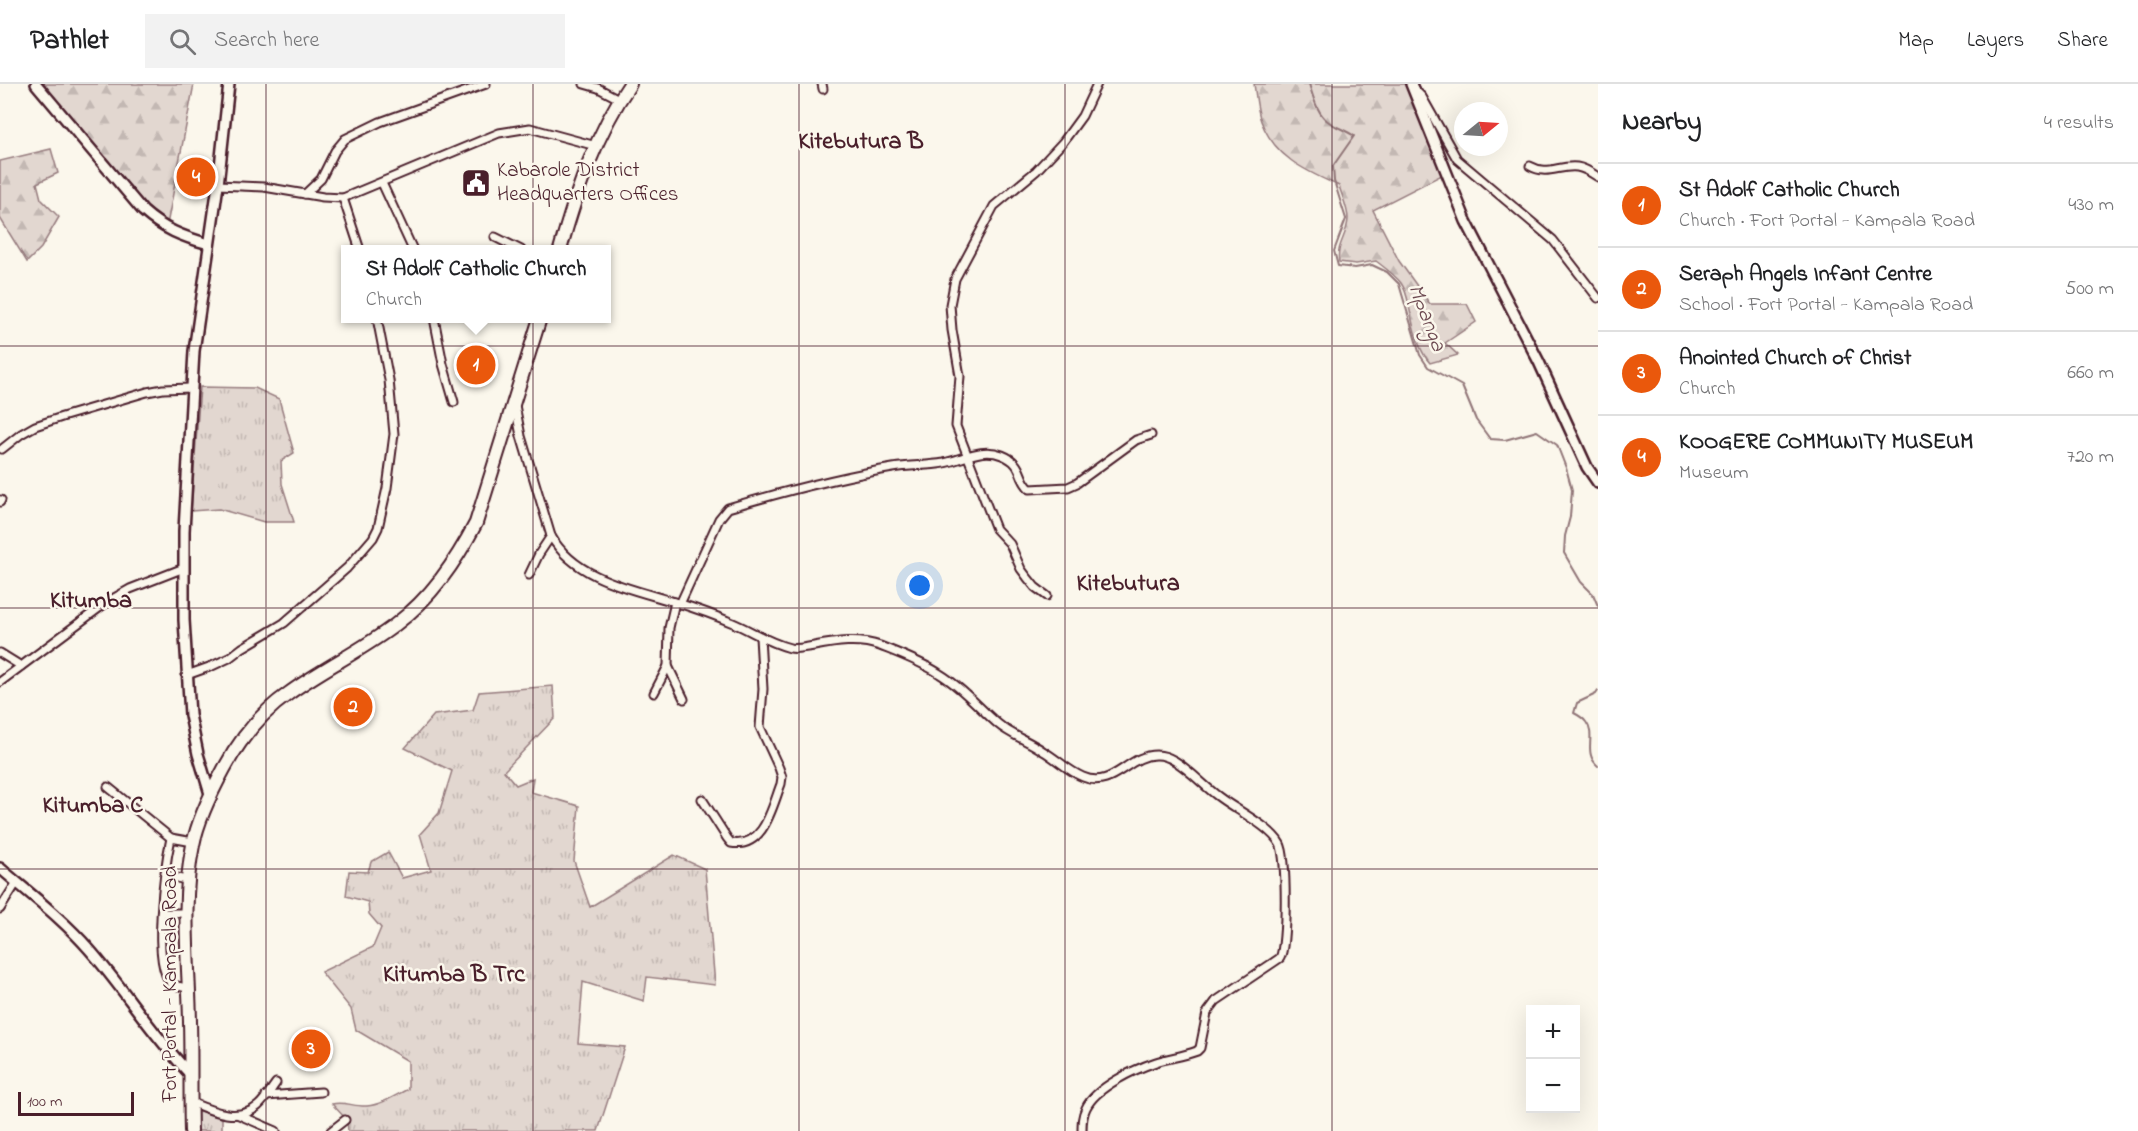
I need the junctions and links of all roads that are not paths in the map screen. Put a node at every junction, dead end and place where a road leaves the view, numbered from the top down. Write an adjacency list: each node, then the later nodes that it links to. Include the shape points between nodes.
1 (36, 84): 17 (street, via 143,211 169,230)
2 (229, 84): 13 (street)
3 (486, 84): 14 (street, via 380,122 345,139 321,179)
4 (584, 84): 8 (street)
5 (630, 84): 8 (highway)
6 (1097, 84): 31 (street, via 1082,116 1063,142 994,206 956,279 950,305 960,376 956,426)
7 (1412, 86): 22 (street, via 1457,159 1552,240); 32 (street, via 1466,221)
8 (619, 99): 9 (highway)
9 (596, 146): 12 (street, via 541,130 519,129 462,147); 21 (highway)
10 (1530, 166): 11 (street, via 1541,171 1579,167)
11 (1598, 177)
12 (382, 183): 15 (street); 19 (street)
13 (218, 185): 14 (street); 17 (street)
14 (305, 194): 15 (street)
15 (344, 198): 18 (street)
16 (495, 237): 20 (street)
17 (209, 244): 26 (street)
18 (359, 245)
19 (411, 245)
20 (512, 245)
21 (561, 245)
22 (1598, 298)
23 (378, 323): 42 (street, via 394,434 387,488 373,538 347,568 284,623 229,658)
24 (435, 323): 28 (street)
25 (538, 323): 27 (highway, Fort Portal - Kampala Road)
26 (191, 388): 30 (street, via 147,392 62,417 36,426); 34 (street)
27 (514, 399): 33 (street); 47 (highway, Fort Portal - Kampala Road, via 476,523 447,573 394,626 287,694 267,711 231,756)
28 (454, 402)
29 (1151, 435): 31 (street, via 1136,440 1068,487 1030,489 1017,464 1003,455)
30 (2, 449)
31 (966, 455): 36 (street, via 996,529 1011,543 1027,577); 37 (street, via 945,463 862,474 728,508)
32 (1598, 483)
33 (551, 536): 35 (street); 37 (street, via 576,562 598,576)
34 (184, 568): 40 (street, via 107,602); 42 (street)
35 (529, 575)
36 (1047, 596)
37 (677, 603): 38 (street, via 734,623); 41 (street, via 669,628)
38 (760, 637): 48 (street, via 760,727 779,768 781,784 762,830 742,844 731,843); 69 (street, via 791,648 865,642 904,656 947,678 1002,727 1092,780 1112,777 1149,756 1166,756 1278,841 1283,855 1284,900 1284,946 1280,958 1216,1001 1208,1013 1197,1051 1132,1072 1097,1095 1087,1106)
39 (0, 653): 40 (street)
40 (21, 666): 43 (street)
41 (668, 666): 44 (street); 45 (street)
42 (187, 675): 47 (street, via 193,733)
43 (0, 682)
44 (654, 693)
45 (684, 699)
46 (108, 787): 49 (street)
47 (210, 794): 50 (highway, Fort Portal - Kampala Road)
48 (702, 799)
49 (171, 838): 50 (street); 52 (street)
50 (194, 842): 53 (highway, Fort Portal - Kampala Road)
51 (0, 868): 54 (street)
52 (165, 875): 53 (street); 56 (street)
53 (189, 881): 57 (highway, Fort Portal - Kampala Road)
54 (17, 882): 55 (street); 59 (street, via 89,949 166,1049)
55 (0, 909)
56 (162, 913): 57 (street); 58 (street, via 160,944 166,975 173,984)
57 (187, 913): 58 (highway, Fort Portal - Kampala Road)
58 (189, 988): 59 (highway, Fort Portal - Kampala Road)
59 (191, 1075): 63 (highway, Fort Portal - Kampala Road)
60 (276, 1083): 62 (street)
61 (321, 1092): 62 (street)
62 (266, 1096): 64 (street, via 254,1109)
63 (190, 1102): 64 (street); 66 (highway, Fort Portal - Kampala Road)
64 (239, 1115): 67 (street)
65 (345, 1120): 68 (street)
66 (190, 1131)
67 (276, 1131)
68 (331, 1131)
69 (1082, 1131)

